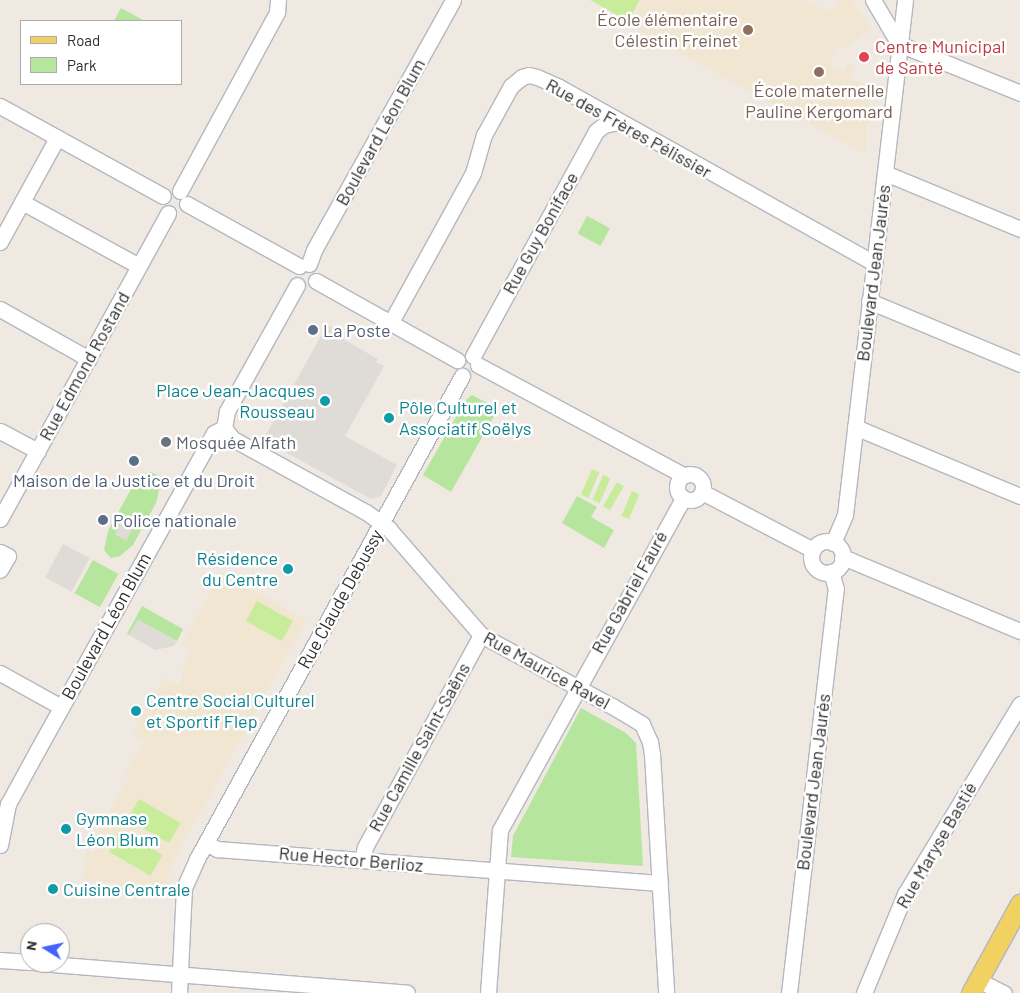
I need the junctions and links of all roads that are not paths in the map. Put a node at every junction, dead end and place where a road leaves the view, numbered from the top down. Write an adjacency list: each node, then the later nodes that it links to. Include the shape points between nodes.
1 (278, 0): 12 (street, Rue Edmond Rostand, via 277,12)
2 (453, 0): 18 (street, Boulevard Léon Blum)
3 (873, 0): 5 (street)
4 (905, 0): 5 (street, Boulevard Jean Jaurès)
5 (899, 44): 6 (street); 10 (street, Boulevard Jean Jaurès)
6 (1020, 93)
7 (0, 106): 9 (street)
8 (618, 122): 16 (street, Rue des Frères Pélissier); 21 (street, Rue des Frères Pélissier, via 544,79 529,75 516,81 484,135 473,173); 24 (street, Rue Guy Boniface, via 604,125 596,131)
9 (57, 138): 11 (street); 12 (street, via 163,196 163,207)
10 (885, 173): 14 (street); 16 (street, Boulevard Jean Jaurès)
11 (22, 202): 13 (street); 17 (street)
12 (179, 205): 17 (street, Rue Edmond Rostand); 18 (street)
13 (4, 226): 15 (street)
14 (1020, 229)
15 (0, 242)
16 (874, 263): 19 (street, Boulevard Jean Jaurès)
17 (139, 266): 22 (street, Rue Edmond Rostand)
18 (300, 272): 21 (street, via 317,273 316,281); 26 (street, Boulevard Léon Blum, via 227,411)
19 (869, 301): 23 (street); 25 (street, Boulevard Jean Jaurès)
20 (0, 310): 22 (street)
21 (392, 322): 24 (street, via 457,360 462,355)
22 (89, 359): 28 (street, Rue Edmond Rostand)
23 (1020, 364)
24 (472, 368): 29 (street); 33 (street, Rue Claude Debussy)
25 (855, 427): 31 (street); 34 (street, Boulevard Jean Jaurès, via 845,515)
26 (224, 428): 33 (street, Rue Maurice Ravel, via 233,439); 45 (street, Boulevard Léon Blum, via 214,433)
27 (0, 431): 28 (street)
28 (38, 451): 32 (street, Rue Edmond Rostand)
29 (681, 486): 30 (street, via 694,499); 30 (street, via 690,474 698,476 703,483); 43 (street, Rue Gabriel Fauré)
30 (702, 492): 35 (street)
31 (1020, 496)
32 (0, 519)
33 (382, 524): 41 (street, Rue Maurice Ravel); 47 (street, Rue Claude Debussy)
34 (833, 543): 35 (street, via 824,542); 37 (street, via 841,550)
35 (813, 550): 39 (street, via 813,565 821,572)
36 (0, 552): 38 (street, via 8,556)
37 (842, 560): 39 (street); 40 (street, via 850,560)
38 (0, 570)
39 (831, 572): 62 (street, Boulevard Jean Jaurès, via 836,589)
40 (1020, 631)
41 (481, 635): 43 (street, Rue Maurice Ravel); 49 (street, Rue Camille Saint-Saëns, via 365,847)
42 (0, 673): 45 (street)
43 (577, 687): 50 (street, Rue Gabriel Fauré, via 500,830); 51 (street, Rue Maurice Ravel, via 633,718 642,724 646,732 652,754)
44 (1020, 704): 63 (street, Rue Maryse Bastié, via 905,894)
45 (61, 707): 46 (street, Boulevard Léon Blum)
46 (4, 802): 48 (street, Boulevard Léon Blum)
47 (206, 843): 49 (street, Rue Hector Berlioz, via 217,849); 56 (street, Rue Claude Debussy, via 184,888)
48 (0, 845)
49 (362, 860): 50 (street, Rue Hector Berlioz)
50 (496, 871): 51 (street, Rue Hector Berlioz); 60 (street, Rue Gabriel Fauré)
51 (660, 883): 61 (street, Rue Maurice Ravel)
52 (1020, 904): 57 (main road)
53 (0, 960): 54 (street)
54 (20, 961)
55 (70, 966): 56 (street)
56 (179, 975): 58 (street, Rue Claude Debussy); 59 (street)
57 (975, 986): 64 (street)
58 (179, 993)
59 (407, 993)
60 (488, 993)
61 (666, 993)
62 (789, 993)
63 (864, 993)
64 (1004, 993)

